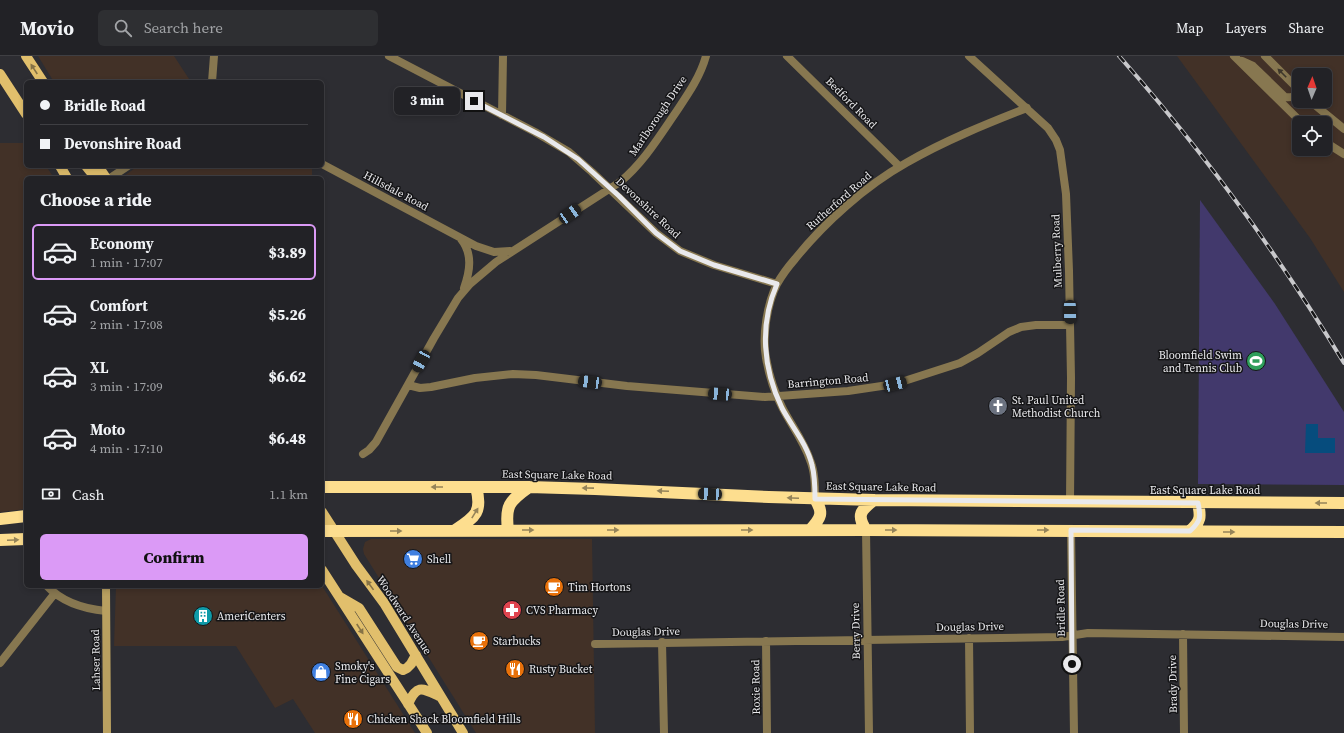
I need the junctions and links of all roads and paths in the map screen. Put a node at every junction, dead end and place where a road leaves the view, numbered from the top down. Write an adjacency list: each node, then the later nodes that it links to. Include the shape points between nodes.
1 (26, 56): 11 (main road, one-way to 1)
2 (214, 56): 12 (street)
3 (388, 56): 18 (street, Devonshire Road)
4 (503, 56): 18 (street)
5 (706, 56): 29 (street, Marlborough Drive, via 690,92 650,150 631,173)
6 (787, 56): 24 (street, Bedford Road)
7 (969, 56): 16 (street, Mulberry Road)
8 (1265, 56): 13 (street, one-way to 8)
9 (1235, 57): 14 (street, via 1253,66 1285,97); 19 (street)
10 (0, 74): 15 (main road)
11 (42, 80)
12 (212, 80)
13 (1292, 84)
14 (1292, 97)
15 (23, 100)
16 (1027, 108): 24 (street, Rutherford Road, via 977,128); 34 (street, Mulberry Road, via 1052,134 1062,156 1066,194)
17 (1318, 108): 20 (street)
18 (502, 115): 29 (street, Devonshire Road, via 569,152)
19 (1295, 116)
20 (1344, 129)
21 (1332, 146): 22 (street)
22 (1344, 154)
23 (324, 165): 30 (street, Hillsdale Road)
24 (899, 166): 32 (street, Rutherford Road, via 824,226 803,248)
25 (88, 168): 27 (main road)
26 (125, 168): 28 (street)
27 (100, 176)
28 (113, 176)
29 (610, 188): 31 (street, Marlborough Drive); 32 (street, Devonshire Road, via 656,233 680,251 714,265)
30 (459, 237): 31 (street, Hillsdale Road, via 488,251 501,253); 33 (street, via 468,250 470,262)
31 (514, 250): 33 (street, Marlborough Drive, via 487,268)
32 (777, 284): 36 (street, Rutherford Road, via 771,301 765,339 767,363)
33 (462, 292): 35 (street, Marlborough Drive)
34 (1070, 325): 36 (street, Barrington Road, via 1036,325 1015,329 960,363 895,384 860,390); 43 (street, Mulberry Road)
35 (408, 385): 36 (street, Barrington Road, via 431,387 474,378 519,374 664,389); 37 (street, Marlborough Drive, via 376,442)
36 (778, 396): 41 (street, Rutherford Road, via 811,460)
37 (363, 454)
38 (324, 487): 39 (highway, East Square Lake Road, one-way to 38)
39 (476, 487): 40 (highway, East Square Lake Road); 54 (highway, one-way to 39, via 471,519 478,510)
40 (529, 487): 41 (highway, East Square Lake Road, one-way to 40); 49 (highway, via 516,498 508,510)
41 (815, 499): 42 (highway, East Square Lake Road); 50 (highway, via 820,507 820,515)
42 (874, 500): 43 (highway, East Square Lake Road); 51 (highway, via 860,515)
43 (1070, 502): 44 (highway, East Square Lake Road)
44 (1198, 503): 45 (highway, East Square Lake Road, one-way to 44); 55 (highway, via 1199,519)
45 (1344, 504)
46 (24, 516): 48 (highway)
47 (324, 518): 53 (main road, Woodward Avenue)
48 (0, 520)
49 (508, 530): 50 (highway, one-way to 50); 54 (highway)
50 (810, 530): 51 (highway)
51 (866, 530): 52 (highway, one-way to 52); 69 (street, Berry Drive)
52 (1071, 530): 55 (highway); 66 (street, Bridle Road)
53 (328, 531): 54 (highway, one-way to 54); 73 (main road, Woodward Avenue, one-way to 53, via 384,603)
54 (454, 531)
55 (1190, 531): 56 (highway, one-way to 56)
56 (1344, 532)
57 (24, 539): 58 (highway, one-way to 57)
58 (0, 540)
59 (324, 573): 63 (main road)
60 (49, 588): 62 (street)
61 (106, 588): 64 (street, Lahser Road)
62 (55, 593): 64 (street, via 82,607); 74 (street)
63 (338, 596): 73 (main road, via 359,608 397,668 407,668); 76 (main road, one-way to 76)
64 (106, 611): 77 (street, Lahser Road)
65 (1183, 634): 66 (street, Douglas Drive, via 1088,633); 67 (street, Douglas Drive); 85 (street, Brady Drive)
66 (1072, 636): 68 (street, Douglas Drive); 84 (street, Bridle Road)
67 (1344, 637)
68 (969, 638): 69 (street, Douglas Drive); 83 (street)
69 (867, 640): 70 (street, Douglas Drive); 82 (street, Berry Drive)
70 (766, 641): 71 (street, Douglas Drive); 81 (street, Roxie Road)
71 (662, 642): 72 (street, Douglas Drive); 80 (street)
72 (595, 644)
73 (416, 655): 75 (main road, Woodward Avenue)
74 (0, 663)
75 (440, 696): 76 (main road, via 426,690 416,690); 79 (main road, Woodward Avenue)
76 (408, 704): 78 (main road)
77 (107, 733)
78 (427, 733)
79 (463, 733)
80 (664, 733)
81 (767, 733)
82 (869, 733)
83 (970, 733)
84 (1074, 733)
85 (1184, 733)

